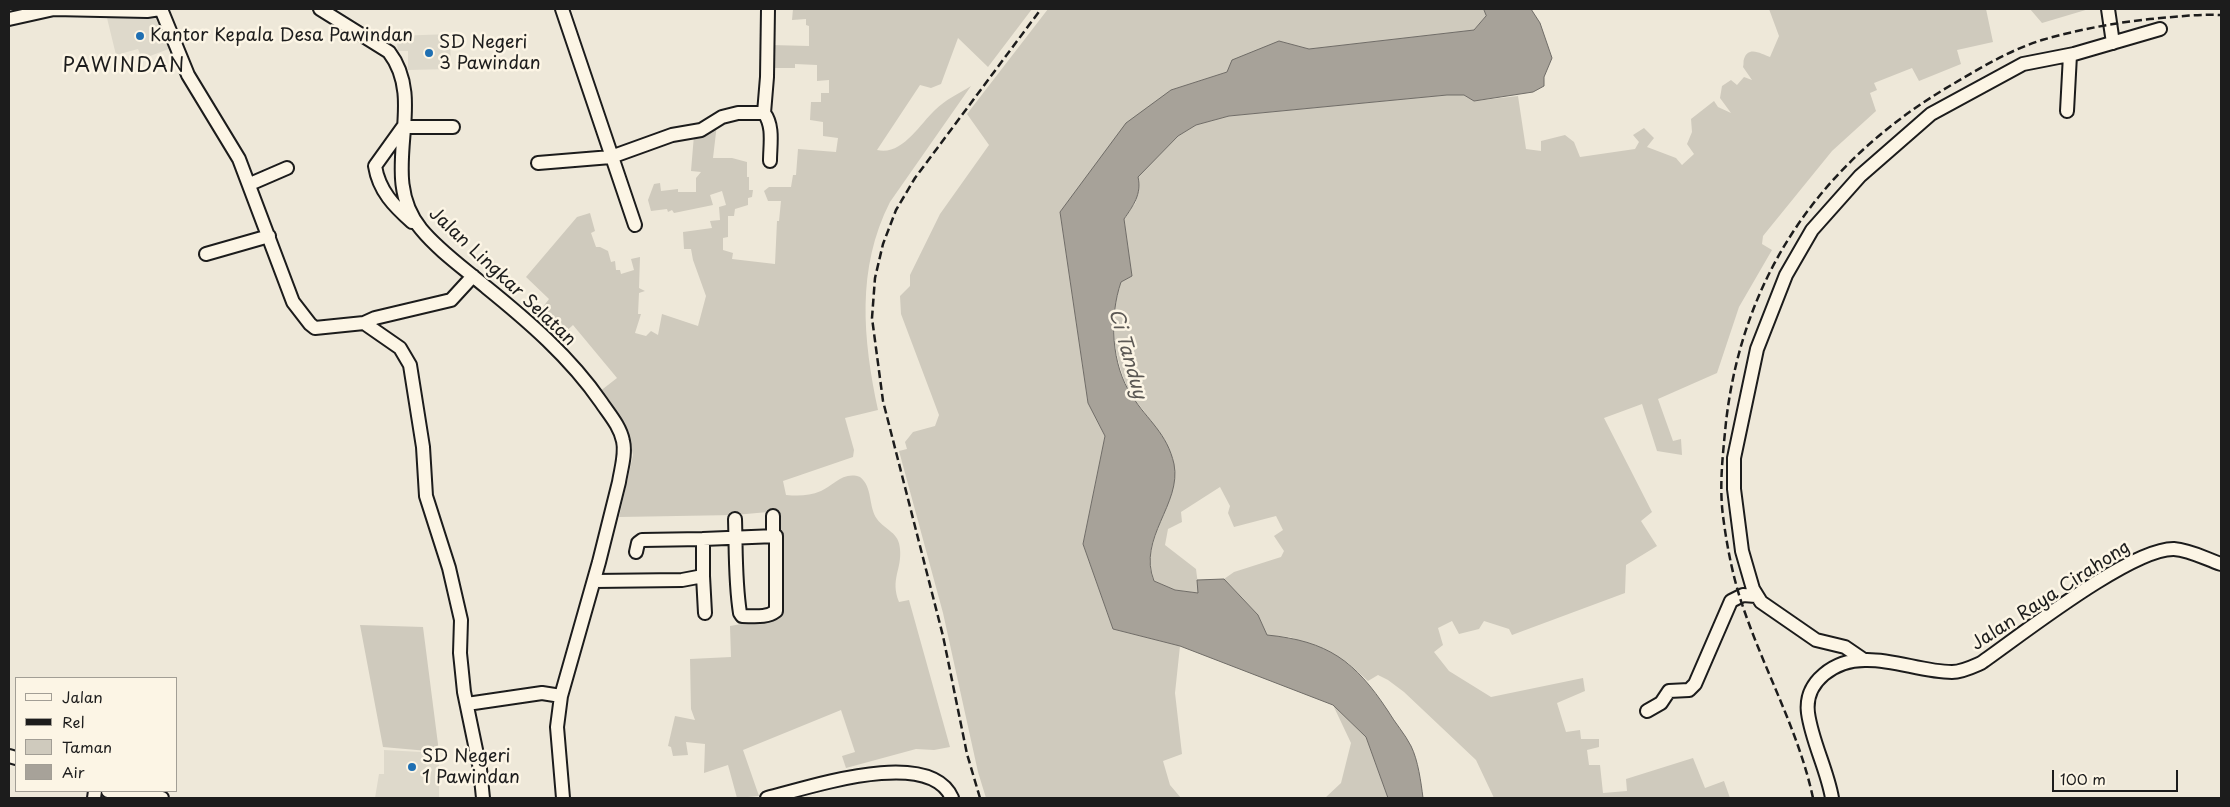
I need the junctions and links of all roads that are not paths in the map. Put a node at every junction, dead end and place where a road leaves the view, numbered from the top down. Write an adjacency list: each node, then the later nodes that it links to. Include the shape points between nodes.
1 (161, 9): 6 (street, via 54,9); 18 (street, via 188,75 239,159)
2 (320, 9): 12 (street, Jalan Lingkar Selatan, via 389,52 397,62 405,86)
3 (562, 9): 14 (street)
4 (768, 9): 11 (street)
5 (2108, 9): 8 (street)
6 (9, 19)
7 (2160, 29): 8 (street)
8 (2113, 42): 9 (street)
9 (2070, 55): 10 (street); 34 (street, via 2019,66 1931,114 1860,176 1812,230 1799,250 1757,349 1734,458 1734,489 1742,551)
10 (2066, 111)
11 (764, 113): 14 (street, via 722,117 701,130 672,135); 15 (street, via 769,121)
12 (402, 127): 13 (street); 20 (street, Jalan Lingkar Selatan, via 400,168 403,191); 20 (street, via 375,166 376,173 383,192)
13 (453, 127)
14 (611, 157): 16 (street); 19 (street)
15 (770, 161)
16 (538, 164)
17 (287, 168): 18 (street)
18 (250, 184): 21 (street)
19 (635, 224)
20 (420, 228): 23 (street, Jalan Lingkar Selatan)
21 (269, 236): 22 (street); 24 (street, via 292,302 310,324 322,328)
22 (206, 254)
23 (473, 276): 24 (street, via 451,300); 33 (street, Jalan Lingkar Selatan, via 541,333 595,393 622,436 624,452 619,482)
24 (364, 323): 38 (street, via 400,348 410,365 423,448 426,496 449,568 461,620 460,653)
25 (773, 516): 27 (street)
26 (735, 520): 28 (street)
27 (773, 536): 28 (street); 28 (street, via 776,536 777,550 776,611 765,616 742,616 740,613)
28 (736, 537): 29 (street)
29 (703, 539): 30 (street, via 642,540); 32 (street)
30 (636, 552)
31 (2221, 564): 36 (street, Jalan Raya Cirahong, via 2174,549 2146,555 2116,571 1968,669 1935,671)
32 (703, 576): 33 (street, via 682,580); 35 (street)
33 (594, 580): 37 (street, Jalan Lingkar Selatan)
34 (1756, 596): 36 (street, via 1816,640 1845,647); 39 (street, via 1743,596 1731,601 1695,684 1689,690 1669,691 1660,703)
35 (705, 613)
36 (1864, 660): 46 (street, Jalan Raya Cirahong, via 1819,677 1810,693 1808,712)
37 (561, 696): 38 (street, via 542,693); 43 (street, Jalan Lingkar Selatan, via 557,727)
38 (467, 704): 42 (street, via 480,769)
39 (1647, 711)
40 (116, 792): 41 (street)
41 (162, 798)
42 (482, 798)
43 (563, 798)
44 (767, 798): 45 (street, via 878,773 908,773 924,774 937,780)
45 (952, 798)
46 (1832, 798)

